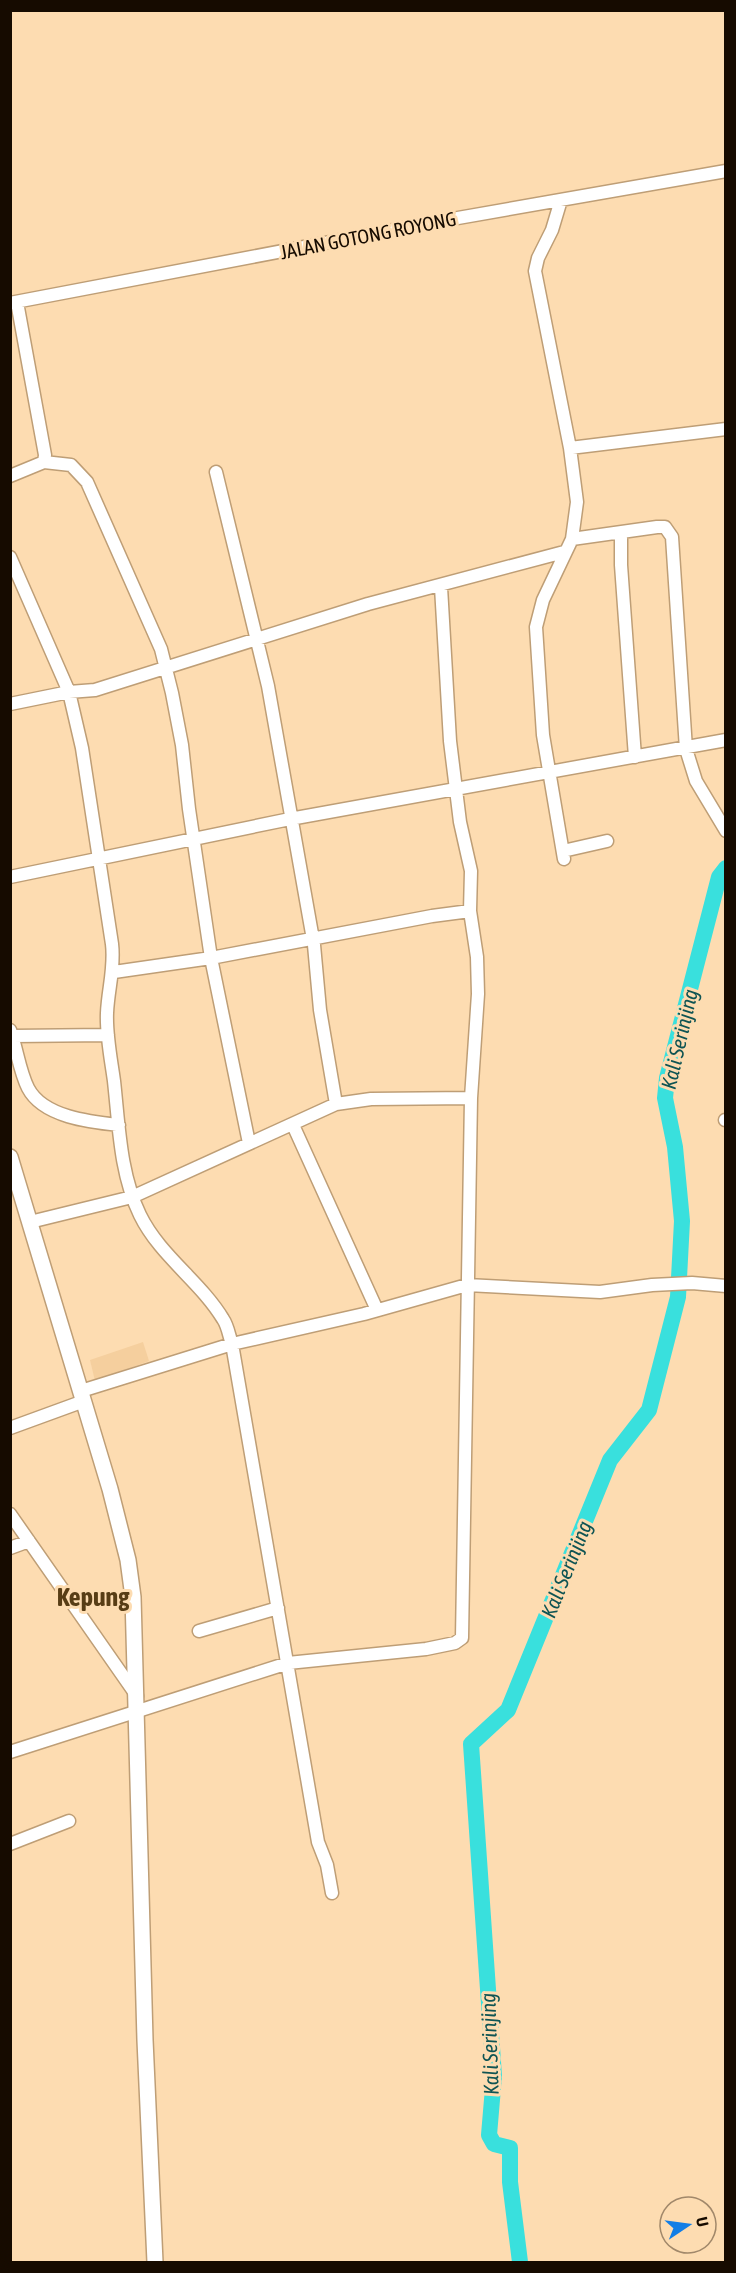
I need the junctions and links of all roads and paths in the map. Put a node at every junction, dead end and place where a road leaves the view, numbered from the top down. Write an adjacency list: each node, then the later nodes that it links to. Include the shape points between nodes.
1 (726, 171): 2 (street, JALAN GOTONG ROYONG)
2 (561, 200): 3 (street, JALAN GOTONG ROYONG); 5 (street, via 535,271)
3 (14, 302): 6 (street)
4 (726, 429): 5 (street)
5 (570, 448): 10 (street, via 577,502)
6 (44, 462): 8 (street); 15 (street, via 71,465 87,482)
7 (216, 472): 14 (street)
8 (10, 476)
9 (621, 533): 10 (street); 19 (street, via 664,527 672,537); 20 (street)
10 (572, 539): 11 (street)
11 (564, 552): 13 (street); 21 (street, via 536,627 543,735)
12 (10, 557): 16 (street)
13 (441, 587): 14 (street, via 368,604); 22 (street)
14 (257, 640): 15 (street); 23 (street)
15 (166, 668): 16 (street, via 94,690); 26 (street, via 182,745)
16 (69, 692): 17 (street); 27 (street)
17 (10, 704)
18 (726, 740): 19 (street)
19 (686, 749): 20 (street); 24 (street, via 696,781)
20 (635, 757): 21 (street)
21 (550, 774): 22 (street); 25 (street, via 564,855)
22 (455, 790): 23 (street); 29 (street, via 471,870)
23 (290, 819): 26 (street); 30 (street)
24 (726, 831)
25 (607, 841)
26 (193, 842): 27 (street); 31 (street)
27 (100, 860): 28 (street); 32 (street)
28 (10, 878)
29 (470, 911): 30 (street); 35 (street, via 478,994)
30 (313, 939): 31 (street); 36 (street, via 326,1056)
31 (211, 958): 32 (street); 39 (street)
32 (114, 972): 34 (street, via 107,1013)
33 (12, 1033): 34 (street); 37 (street, via 28,1088 38,1101 81,1119)
34 (108, 1035): 37 (street)
35 (471, 1098): 36 (street, via 371,1099); 43 (street)
36 (336, 1104): 38 (street)
37 (119, 1125): 41 (street)
38 (292, 1125): 39 (street); 45 (street)
39 (249, 1143): 41 (street)
40 (10, 1157): 42 (main road)
41 (132, 1197): 42 (street); 46 (street, via 156,1241 225,1321)
42 (30, 1222): 47 (main road)
43 (475, 1285): 44 (street, via 600,1292 692,1283); 45 (street); 54 (street, via 462,1638 426,1649)
44 (726, 1286)
45 (377, 1310): 46 (street)
46 (226, 1346): 47 (street); 52 (street)
47 (82, 1396): 48 (street); 55 (main road, via 128,1560 134,1597)
48 (10, 1428)
49 (10, 1514): 50 (street)
50 (29, 1540): 51 (street); 55 (street)
51 (10, 1548)
52 (272, 1608): 53 (street); 54 (street)
53 (199, 1631)
54 (284, 1664): 55 (street); 59 (street, via 318,1842)
55 (137, 1703): 56 (street); 60 (main road)
56 (10, 1752)
57 (69, 1821): 58 (street)
58 (10, 1844)
59 (332, 1893)
60 (155, 2262)

